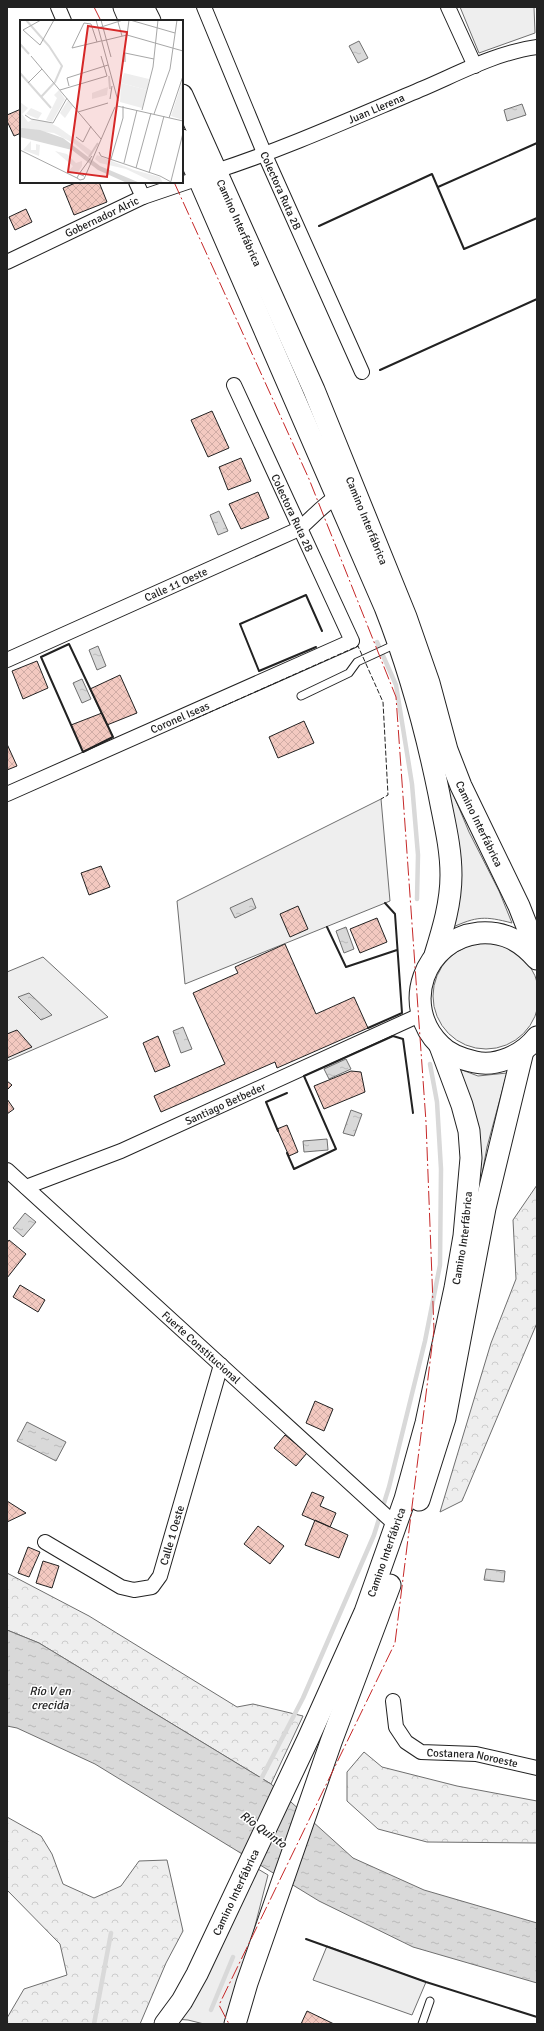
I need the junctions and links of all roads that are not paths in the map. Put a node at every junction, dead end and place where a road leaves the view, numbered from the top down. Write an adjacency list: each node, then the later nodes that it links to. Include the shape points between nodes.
1 (58, 7): 6 (street)
2 (124, 7): 7 (main road)
3 (143, 7): 8 (main road)
4 (204, 7): 13 (street, Colectora Ruta 2B)
5 (448, 7): 10 (street)
6 (64, 20)
7 (130, 20)
8 (150, 20)
9 (537, 48): 10 (street, Juan Llerena, via 522,49)
10 (475, 66): 13 (street, Juan Llerena)
11 (183, 98): 14 (main road, Camino Interfábrica)
12 (183, 141): 14 (main road, Camino Interfábrica)
13 (265, 155): 14 (street, Juan Llerena); 18 (street, Colectora Ruta 2B)
14 (207, 175): 16 (street, Gobernador Alric); 20 (main road, Camino Interfábrica); 27 (main road, Camino Interfábrica, via 314,390 406,616 453,764 519,906)
15 (136, 183): 16 (street)
16 (143, 197): 17 (street, Gobernador Alric)
17 (7, 262)
18 (362, 372)
19 (234, 385): 21 (street, Colectora Ruta 2B)
20 (336, 497): 21 (street, Calle 11 Oeste); 23 (main road, Camino Interfábrica, via 385,607)
21 (299, 529): 22 (street, Colectora Ruta 2B); 24 (street, Calle 11 Oeste)
22 (352, 641): 26 (street, Coronel Iseas)
23 (398, 643): 25 (lane, via 357,662 349,673); 28 (main road, Camino Interfábrica, via 428,741 450,844 449,906)
24 (7, 660)
25 (301, 696)
26 (7, 794)
27 (537, 952)
28 (435, 955): 29 (main road, Camino Interfábrica, via 450,942 468,934 488,932 508,936 525,946); 30 (main road, Camino Interfábrica, via 424,973 420,993)
29 (537, 960)
30 (422, 1014): 32 (main road, Camino Interfábrica, via 429,1031); 34 (street, Santiago Betbeder, via 121,1151)
31 (530, 1044): 32 (main road, Camino Interfábrica, via 503,1061 481,1063 459,1058); 42 (main road, Camino Interfábrica, via 485,1208 445,1418 377,1623 331,1742)
32 (440, 1046): 36 (main road, Camino Interfábrica, via 462,1105 468,1131 471,1158 464,1236 442,1356 426,1423)
33 (7, 1170): 34 (street, Fuerte Constitucional)
34 (26, 1187): 35 (street, Fuerte Constitucional)
35 (221, 1365): 36 (street, Fuerte Constitucional); 37 (street, Calle 1 Oeste, via 160,1576 152,1587 134,1590 121,1587)
36 (396, 1524): 41 (main road, Camino Interfábrica, via 365,1612 308,1739 197,1974)
37 (45, 1542)
38 (392, 1701): 39 (street, Costanera Noroeste, via 396,1726 406,1742 421,1752 476,1754)
39 (537, 1768)
40 (430, 2001): 43 (lane)
41 (165, 2024)
42 (235, 2024)
43 (422, 2024)

